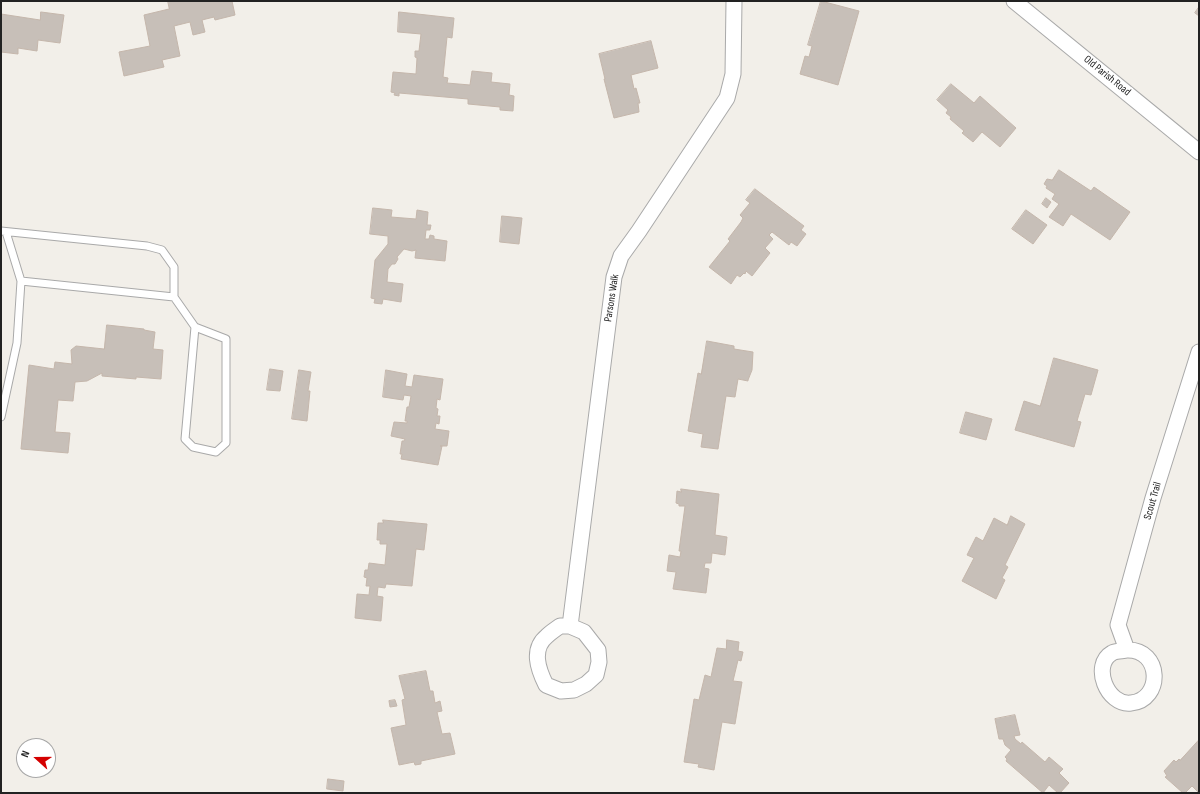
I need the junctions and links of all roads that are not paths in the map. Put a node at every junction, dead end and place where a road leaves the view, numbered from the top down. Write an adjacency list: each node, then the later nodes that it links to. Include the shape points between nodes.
1 (734, 1): 10 (street, Parsons Walk, via 732,74 727,98 621,256 614,277)
2 (1014, 1): 3 (street, Old Parish Road)
3 (1199, 152)
4 (3, 231): 5 (lane); 6 (lane, via 147,246 162,250 174,267)
5 (21, 281): 6 (lane); 9 (lane, via 17,343)
6 (174, 297): 7 (lane)
7 (194, 327): 7 (lane, via 226,339 226,443 216,452 194,447 185,439)
8 (1199, 352): 11 (street, Scout Trail, via 1153,498 1118,625)
9 (1, 417)
10 (570, 626): 10 (street, via 584,632 598,650 599,662 596,675 586,684 574,690 561,691 546,685 537,658 540,645 546,636 560,626)
11 (1127, 650)

